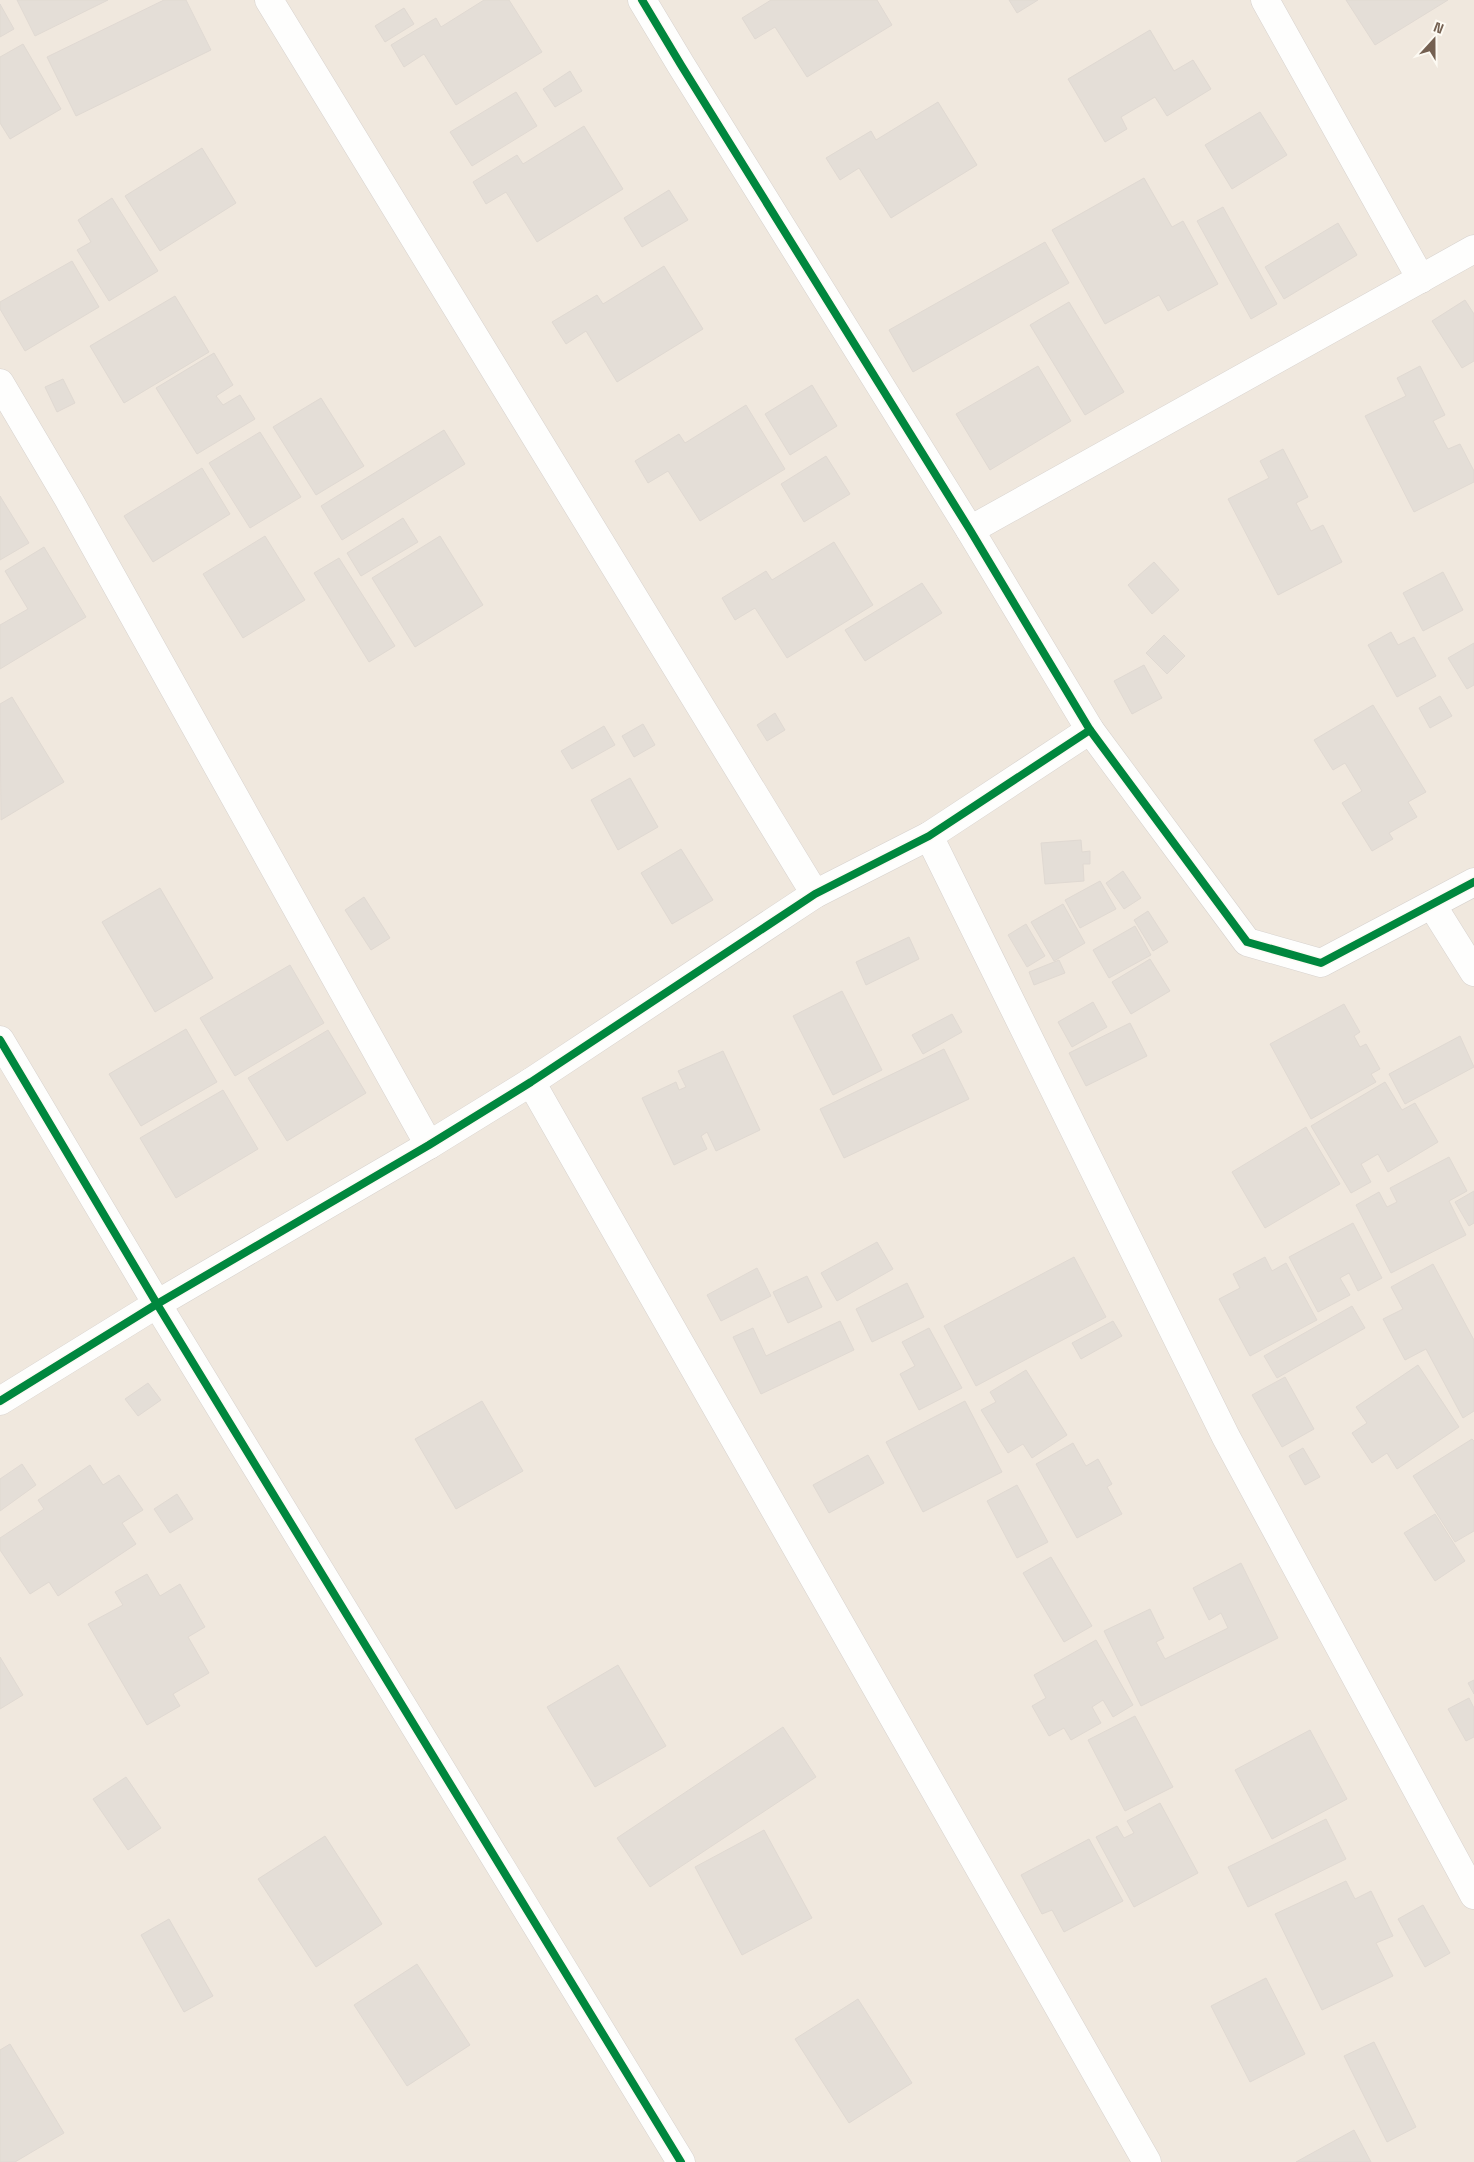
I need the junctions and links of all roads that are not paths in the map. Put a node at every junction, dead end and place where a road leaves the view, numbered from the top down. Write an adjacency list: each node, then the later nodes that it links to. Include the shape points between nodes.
1 (269, 0): 11 (street)
2 (642, 0): 7 (street)
3 (1265, 0): 5 (street)
4 (1474, 249): 5 (street)
5 (1422, 279): 7 (street)
6 (0, 383): 16 (street, via 74,509)
7 (970, 530): 8 (street)
8 (1090, 730): 9 (street); 12 (street, via 1247,942 1321,962)
9 (930, 836): 11 (street); 19 (street, via 1226,1437)
10 (1474, 882): 12 (street)
11 (815, 894): 15 (street)
12 (1432, 905): 13 (street)
13 (1474, 972)
14 (0, 1040): 17 (street)
15 (530, 1082): 16 (street); 21 (street)
16 (428, 1145): 17 (street)
17 (157, 1304): 18 (street); 20 (street)
18 (0, 1401)
19 (1474, 1895)
20 (681, 2162)
21 (1147, 2162)

